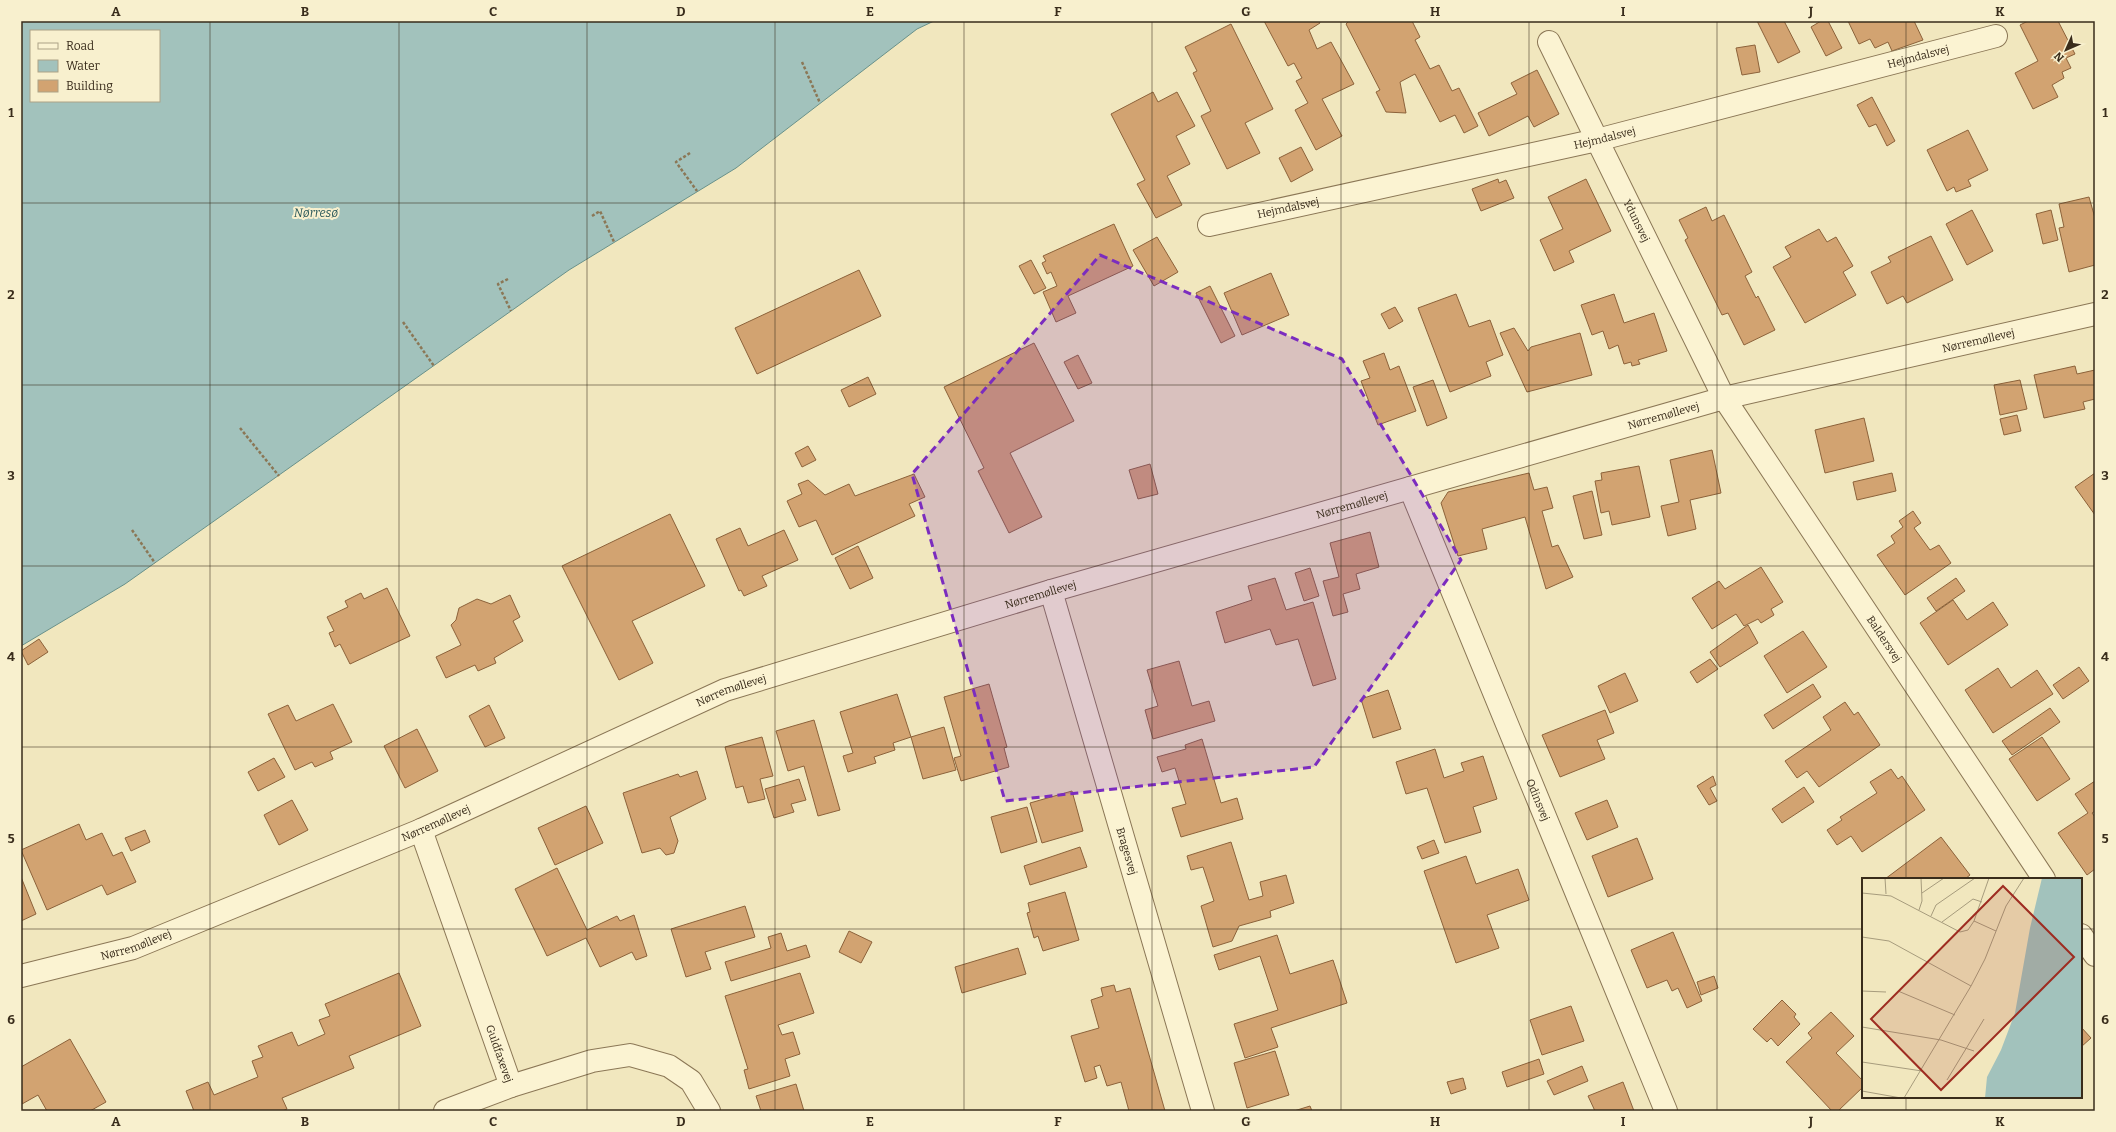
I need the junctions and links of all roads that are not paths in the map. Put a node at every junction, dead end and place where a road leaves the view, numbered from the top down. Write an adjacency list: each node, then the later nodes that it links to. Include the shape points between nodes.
1 (1996, 36): 3 (street, Hejmdalsvej)
2 (1549, 42): 3 (street, Ydunsvej)
3 (1597, 140): 4 (street, Hejmdalsvej); 6 (street, Ydunsvej)
4 (1209, 225)
5 (2095, 314): 6 (street, Nørremøllevej)
6 (1724, 398): 7 (street, Nørremøllevej); 10 (street, Baldersvej)
7 (1410, 488): 8 (street, Nørremøllevej); 18 (street, Odinsvej)
8 (1051, 591): 9 (street, Nørremøllevej, via 725,690); 17 (street, Bragesvej)
9 (421, 830): 13 (street, Nørremøllevej, via 133,948); 14 (street, Guldfaxevej)
10 (2043, 878)
11 (2082, 936): 12 (street)
12 (2095, 955)
13 (21, 976)
14 (511, 1086): 15 (street); 16 (street, Guldfaxevej, via 592,1061 630,1055 669,1066 691,1082)
15 (445, 1111)
16 (710, 1111)
17 (1203, 1111)
18 (1666, 1111)

